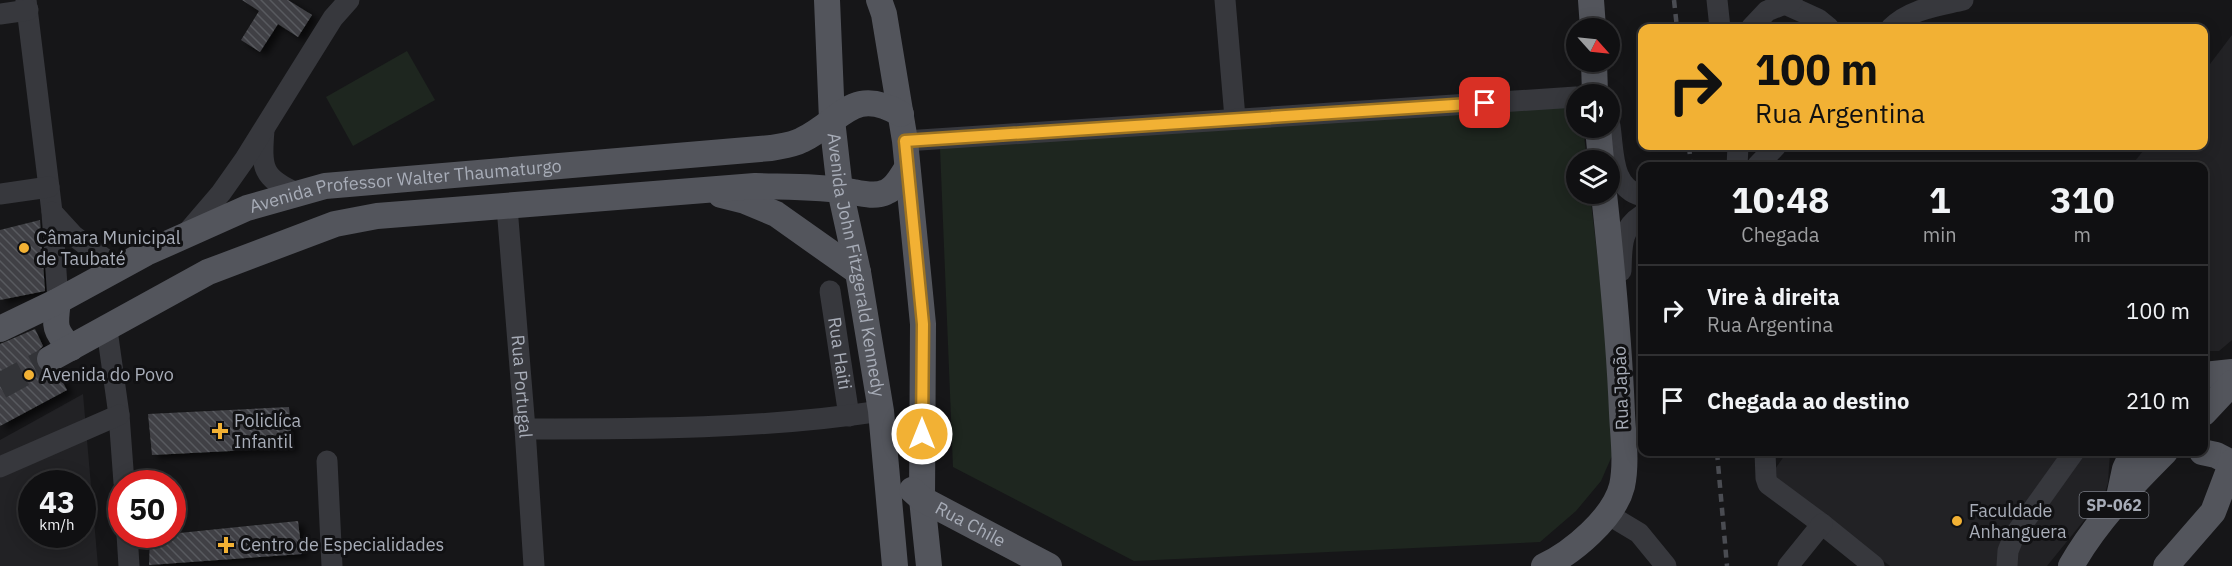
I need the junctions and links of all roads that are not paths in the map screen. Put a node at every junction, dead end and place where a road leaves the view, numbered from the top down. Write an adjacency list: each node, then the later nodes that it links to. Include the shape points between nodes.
1 (349, 0): 9 (street)
2 (827, 0): 18 (main road, Avenida John Fitzgerald Kennedy)
3 (879, 0): 16 (main road)
4 (1225, 0): 17 (street)
5 (1717, 0): 11 (street)
6 (1963, 0): 14 (street, via 1919,10)
7 (1785, 1): 12 (street); 13 (street)
8 (27, 5): 10 (street); 26 (street)
9 (334, 9): 19 (street)
10 (0, 14)
11 (1720, 24)
12 (1755, 24)
13 (1824, 24)
14 (1897, 24)
15 (1566, 99): 17 (street)
16 (901, 114): 18 (main road, via 872,102 853,106); 21 (main road)
17 (1235, 118): 21 (street)
18 (832, 120): 25 (main road, Avenida Professor Walter Thaumaturgo, via 801,141 771,148); 28 (main road, Avenida John Fitzgerald Kennedy)
19 (264, 129): 29 (street, via 265,170 275,184); 37 (street, via 221,193)
20 (1612, 138): 31 (street, via 1617,175 1626,189)
21 (905, 141): 24 (main road)
22 (1772, 150): 23 (street)
23 (1761, 162)
24 (907, 168): 28 (main road, via 885,193 869,195); 62 (main road, via 923,324)
25 (325, 186): 29 (main road, Avenida Professor Walter Thaumaturgo); 36 (main road, via 336,192 342,203)
26 (49, 187): 30 (street); 34 (street)
27 (700, 189): 28 (main road, Avenida Professor Walter Thaumaturgo); 33 (main road, Avenida Professor Walter Thaumaturgo); 39 (main road, via 776,214)
28 (840, 189): 39 (main road, Avenida John Fitzgerald Kennedy)
29 (297, 193): 37 (main road, Avenida Professor Walter Thaumaturgo, via 247,208)
30 (0, 194)
31 (1638, 194)
32 (1605, 204): 44 (main road, Rua Japão)
33 (507, 207): 36 (main road, Avenida Professor Walter Thaumaturgo, via 377,216); 52 (street, Rua Portugal)
34 (52, 212): 38 (street, via 74,236); 41 (street)
35 (1638, 218): 44 (street, via 1628,225 1622,245)
36 (335, 224): 43 (main road, Avenida Professor Walter Thaumaturgo, via 208,272)
37 (184, 237): 38 (main road, Avenida Professor Walter Thaumaturgo)
38 (117, 268): 41 (main road, Avenida Professor Walter Thaumaturgo)
39 (858, 272): 51 (main road, Avenida John Fitzgerald Kennedy)
40 (830, 291): 50 (street, Rua Haiti)
41 (57, 301): 42 (main road, Avenida Professor Walter Thaumaturgo); 43 (main road, Avenida Professor Walter Thaumaturgo, via 55,326 61,353)
42 (0, 329)
43 (107, 330): 49 (street)
44 (1619, 341): 64 (main road, Rua Japão, via 1624,461 1622,487)
45 (2232, 372): 46 (main road)
46 (2208, 375)
47 (2232, 383): 48 (main road)
48 (2208, 409)
49 (119, 415): 60 (street); 61 (street)
50 (849, 416): 51 (street); 52 (street, via 693,428)
51 (882, 421): 62 (main road, via 902,475); 72 (main road, Avenida John Fitzgerald Kennedy)
52 (525, 429): 71 (street, Rua Portugal)
53 (2208, 453): 59 (main road)
54 (1765, 456): 65 (street, via 1768,484)
55 (2071, 456): 78 (street, via 2014,536)
56 (2131, 456): 63 (main road, SP-062)
57 (2162, 456): 63 (main road, SP-062)
58 (327, 461): 70 (street)
59 (2232, 463): 79 (main road, via 2213,512)
60 (0, 467)
61 (123, 470)
62 (922, 500): 73 (main road); 74 (main road, Rua Chile)
63 (2118, 500): 67 (main road, SP-062)
64 (1609, 515): 68 (main road, Rua Japão); 75 (street, via 1639,533)
65 (1822, 524): 76 (street); 77 (street)
66 (128, 548): 69 (street)
67 (2081, 559)
68 (1552, 562)
69 (129, 566)
70 (332, 566)
71 (534, 566)
72 (895, 566)
73 (929, 566)
74 (1049, 566)
75 (1666, 566)
76 (1788, 566)
77 (1874, 566)
78 (2007, 566)
79 (2166, 566)

